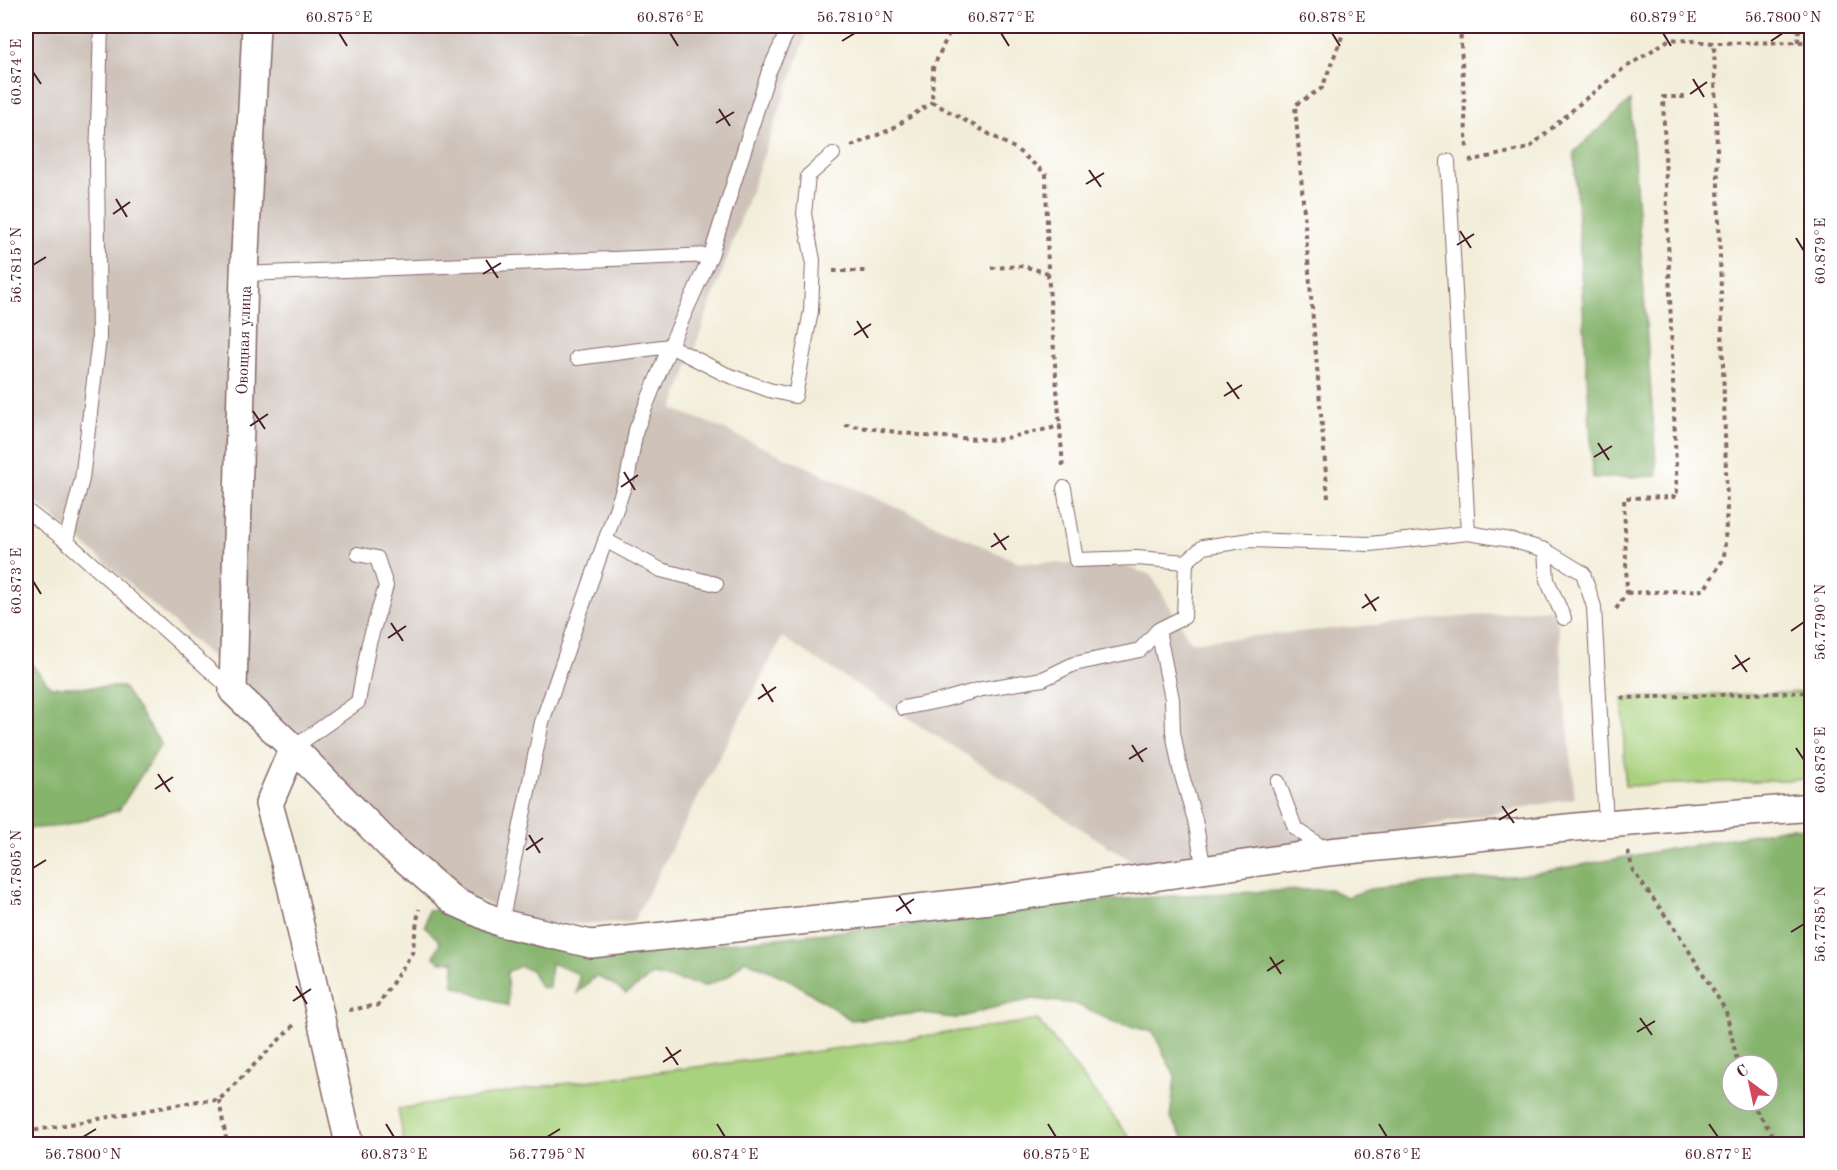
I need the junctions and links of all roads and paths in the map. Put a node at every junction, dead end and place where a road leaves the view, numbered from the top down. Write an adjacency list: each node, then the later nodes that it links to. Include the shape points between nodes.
1 (101, 26): 29 (lane, via 97,162 99,339 82,479)
2 (256, 26): 20 (street, Овощная улица)
3 (790, 26): 15 (lane, via 769,71)
4 (1054, 26): 12 (path, via 949,33 933,68)
5 (1346, 26): 26 (path, via 1322,88 1295,105)
6 (1460, 26): 10 (path, via 1468,161 1529,148 1623,69 1670,39)
7 (1799, 26): 8 (path)
8 (1798, 42): 9 (path); 10 (path)
9 (1812, 42)
10 (1714, 43): 35 (path, via 1727,507 1724,558 1704,590)
11 (1687, 97): 35 (path, via 1663,97 1677,496 1624,498)
12 (932, 102): 13 (path, via 892,129); 19 (path, via 1016,149 1046,174)
13 (832, 154): 21 (lane, via 808,176 804,214 813,260 811,311 795,396 725,374)
14 (1448, 161): 28 (lane)
15 (711, 255): 20 (lane); 21 (lane)
16 (991, 268): 19 (path, via 1023,266)
17 (831, 271): 18 (path)
18 (867, 271)
19 (1048, 273): 24 (path)
20 (244, 274): 40 (street, Овощная улица)
21 (670, 346): 22 (lane); 30 (lane, via 636,430 628,475)
22 (577, 358)
23 (845, 425): 24 (path, via 997,440)
24 (1061, 426): 25 (path)
25 (1064, 488): 33 (lane, via 1076,560 1137,558)
26 (1328, 498)
27 (26, 510): 29 (lane)
28 (1468, 533): 31 (lane); 33 (lane, via 1370,544 1250,540 1203,548)
29 (66, 540): 40 (lane)
30 (605, 540): 34 (lane, via 661,570); 50 (lane, via 542,722)
31 (1545, 550): 37 (lane, via 1547,580); 46 (lane, via 1583,573 1594,607)
32 (358, 554): 43 (lane, via 377,558 386,586 369,643 358,702)
33 (1186, 562): 38 (lane, via 1184,617)
34 (716, 584)
35 (1627, 593): 36 (path)
36 (1612, 616)
37 (1564, 618)
38 (1158, 630): 42 (lane, via 1140,650 1074,664 1043,679); 48 (lane, via 1172,699 1180,769)
39 (1621, 686): 41 (path, via 1623,698)
40 (233, 691): 43 (street)
41 (1812, 692)
42 (903, 708)
43 (294, 748): 49 (street, via 392,848); 51 (street, via 269,804)
44 (1278, 782): 47 (lane, via 1294,828)
45 (1812, 807): 46 (street)
46 (1614, 824): 47 (street); 52 (path, via 1633,871 1678,933 1726,1011)
47 (1329, 852): 48 (street)
48 (1204, 870): 50 (street, via 990,900 591,944)
49 (455, 902): 50 (street); 51 (path, via 420,902 412,953 378,1005)
50 (501, 922)
51 (320, 1014): 53 (path, via 303,1017); 57 (street)
52 (1735, 1053)
53 (219, 1100): 55 (path); 56 (path)
54 (1758, 1113): 58 (path)
55 (26, 1132)
56 (227, 1144)
57 (349, 1144)
58 (1779, 1144)

